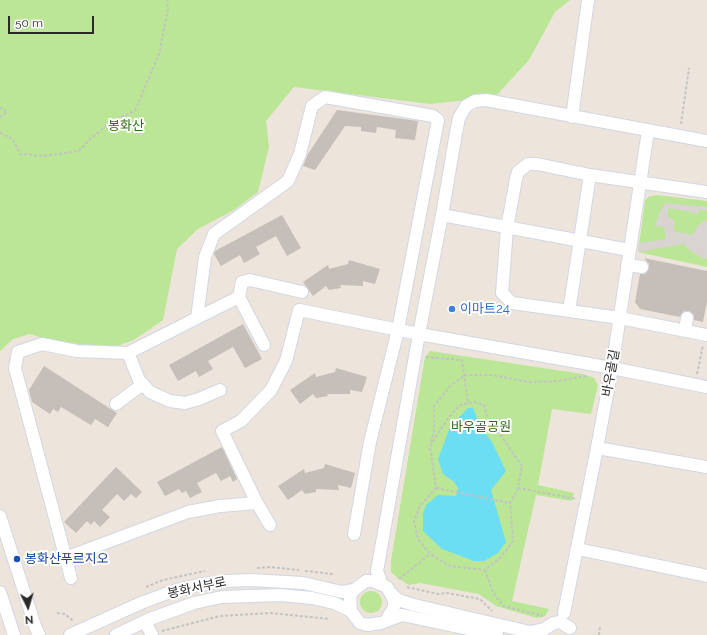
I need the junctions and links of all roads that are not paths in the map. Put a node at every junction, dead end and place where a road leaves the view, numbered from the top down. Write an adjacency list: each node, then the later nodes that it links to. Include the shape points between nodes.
1 (588, 0): 2 (street)
2 (572, 117): 3 (street); 8 (street, via 486,100 475,101 466,106 459,118)
3 (648, 131): 4 (street); 6 (street, 바우골길)
4 (707, 141)
5 (590, 174): 6 (street); 9 (street, via 537,164 523,167 516,179); 10 (street)
6 (639, 181): 7 (street); 11 (street, 바우골길)
7 (707, 192)
8 (442, 214): 9 (street); 20 (street)
9 (507, 228): 10 (street); 16 (street, via 502,294 512,303)
10 (580, 241): 11 (street); 16 (street)
11 (629, 250): 12 (street, 바우골길)
12 (627, 265): 13 (street); 18 (street, 바우골길)
13 (642, 267)
14 (302, 292): 15 (street, via 250,280 242,282)
15 (239, 296): 17 (street); 22 (street)
16 (569, 311): 18 (street)
17 (197, 318): 19 (street, via 205,257 214,234 288,180 300,154 312,106 325,97 433,116 438,120); 23 (street)
18 (620, 318): 21 (street, via 686,324); 24 (street, 바우골길)
19 (398, 330): 20 (street); 31 (street, via 300,310 286,361 271,390 241,420 222,431); 34 (street, via 370,442)
20 (419, 334): 24 (street); 38 (street)
21 (706, 334)
22 (264, 344)
23 (128, 353): 25 (street); 36 (street, via 77,351 42,344 18,352 15,368)
24 (612, 368): 26 (street); 29 (street, 바우골길)
25 (142, 384): 27 (street, via 150,392 170,401 185,403 199,400); 28 (street)
26 (707, 386)
27 (220, 390)
28 (116, 404)
29 (597, 448): 30 (street); 35 (street, 바우골길)
30 (707, 467)
31 (257, 503): 33 (street); 36 (street, via 188,512)
32 (0, 516): 52 (street)
33 (270, 524)
34 (354, 534)
35 (578, 549): 37 (street); 44 (street, 바우골길)
36 (65, 558): 39 (street)
37 (707, 576)
38 (379, 577): 40 (street); 42 (street)
39 (71, 578)
40 (354, 590): 43 (street, via 350,596); 53 (street, 봉화서부로, via 342,592 303,583 251,580 198,585 141,603)
41 (0, 592): 51 (street)
42 (392, 593): 46 (street, via 394,607); 48 (street, via 404,603 530,632)
43 (351, 611): 45 (street, 봉화서부로, via 334,603 312,598 245,595 194,603); 47 (street)
44 (564, 613): 48 (street); 49 (street)
45 (144, 622): 50 (street); 54 (street, 봉화서부로)
46 (384, 622): 47 (street, via 367,625); 55 (street); 56 (street, via 402,615)
47 (360, 623): 55 (street)
48 (546, 626): 49 (street, via 560,622)
49 (574, 633)
50 (156, 634)
51 (14, 635)
52 (39, 635)
53 (70, 635)
54 (116, 635)
55 (367, 635)
56 (497, 635)

